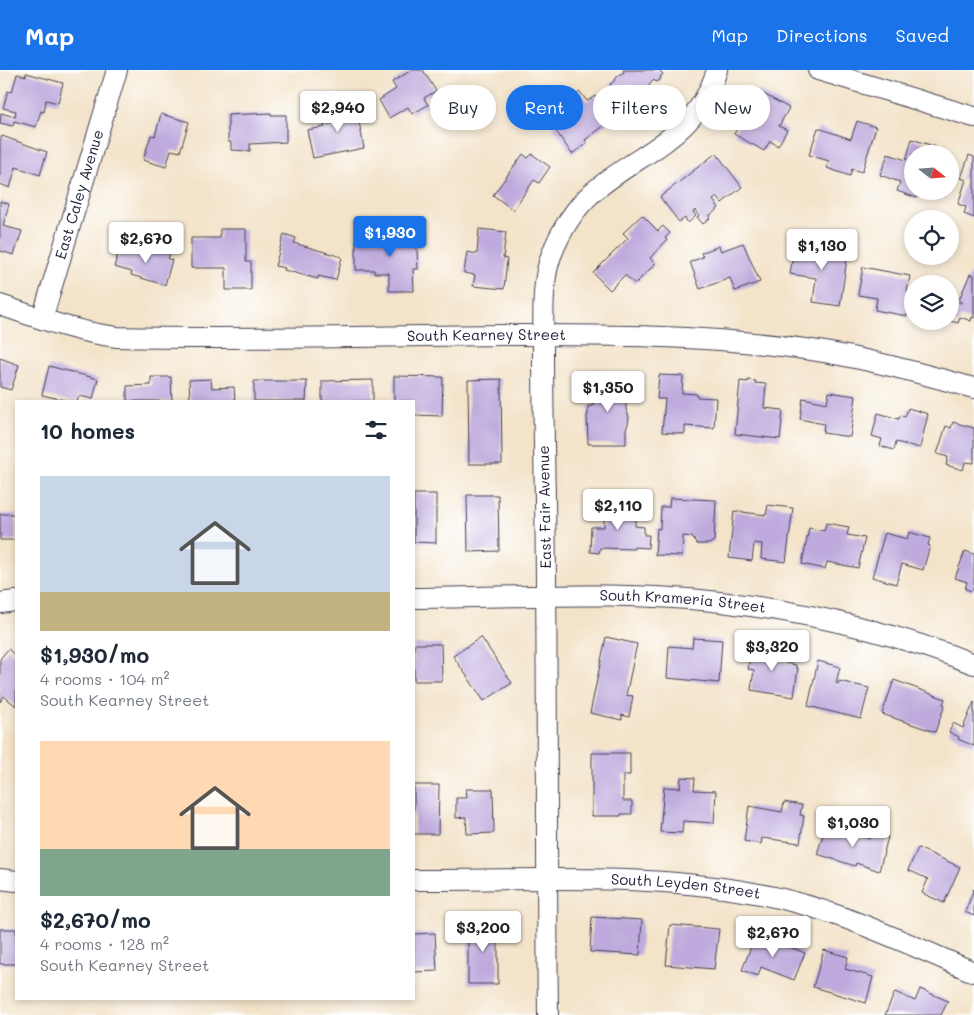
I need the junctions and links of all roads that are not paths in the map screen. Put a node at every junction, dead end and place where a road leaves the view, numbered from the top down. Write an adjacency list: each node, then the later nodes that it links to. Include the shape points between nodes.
1 (117, 70): 6 (street, East Caley Avenue)
2 (717, 70): 7 (street, East Fair Avenue, via 701,104 684,127 590,194 567,223 553,252 546,279)
3 (818, 70): 4 (street)
4 (974, 117)
5 (0, 305): 6 (street, South Kearney Street)
6 (42, 319): 7 (street, South Kearney Street, via 98,334 125,337)
7 (543, 335): 8 (street, South Kearney Street, via 672,337 806,349); 9 (street, East Fair Avenue)
8 (974, 388)
9 (546, 596): 10 (street, South Krameria Street); 13 (street, South Krameria Street, via 674,599 766,608 883,634); 16 (street, East Fair Avenue)
10 (415, 598)
11 (15, 601): 12 (street)
12 (0, 603)
13 (974, 664)
14 (0, 879): 17 (street)
15 (415, 880): 16 (street, South Leyden Street)
16 (547, 880): 18 (street, South Leyden Street, via 661,882 755,893 860,923); 19 (street, East Fair Avenue)
17 (15, 881)
18 (974, 972)
19 (548, 1015)

